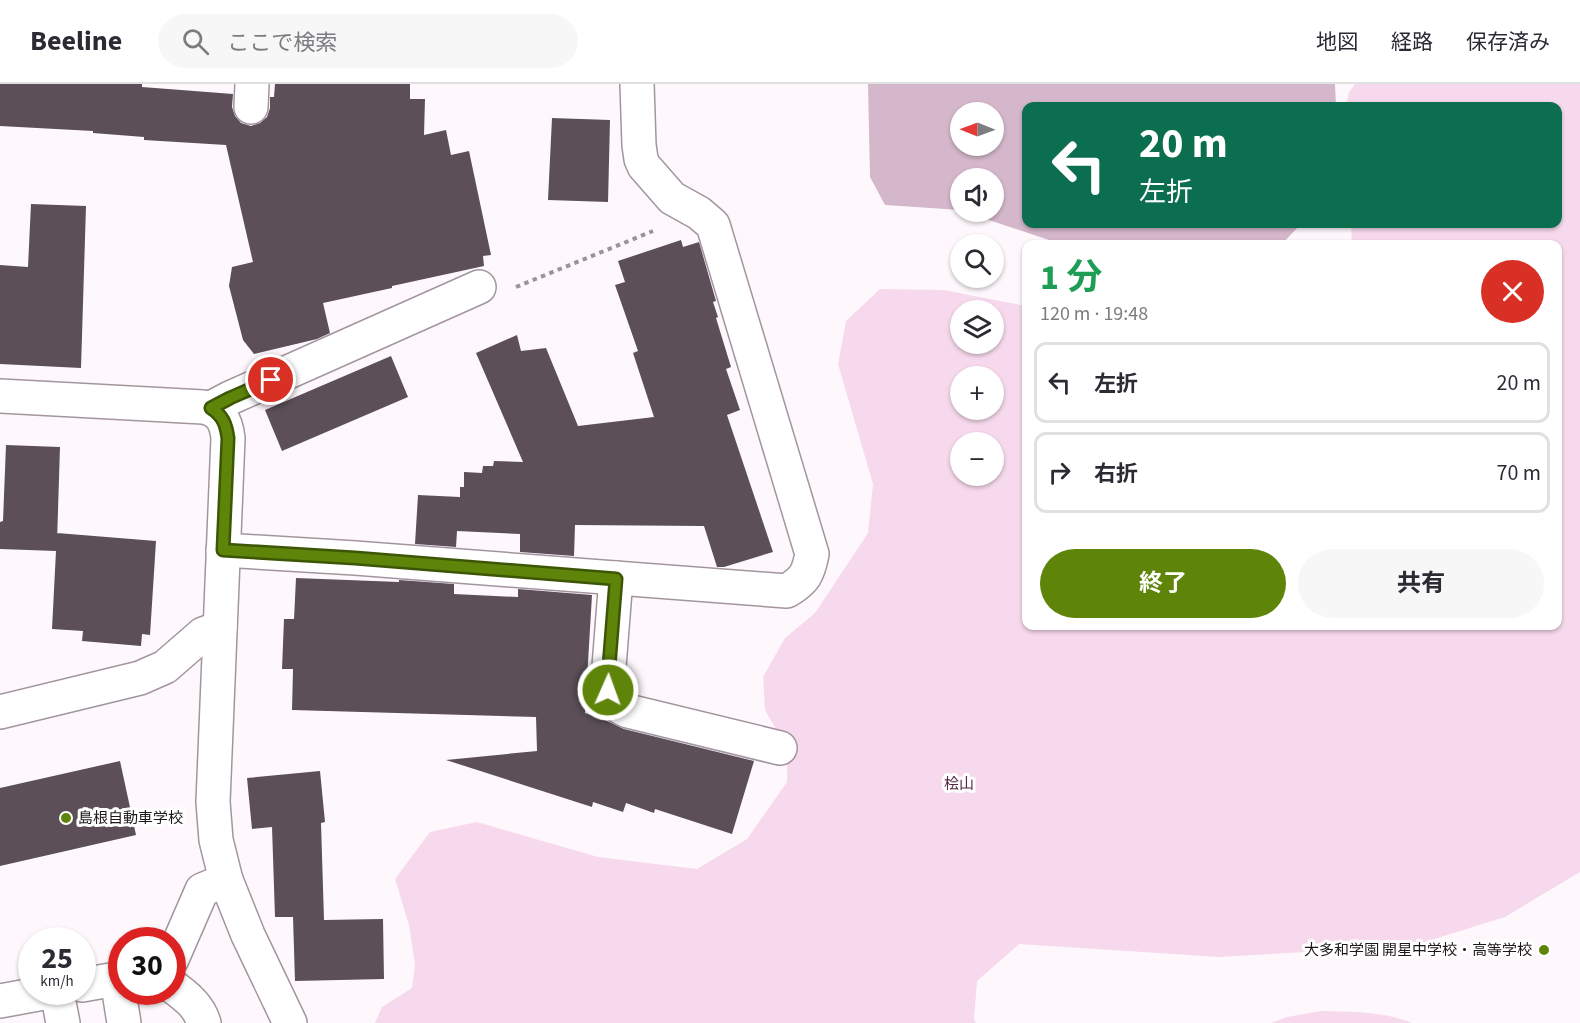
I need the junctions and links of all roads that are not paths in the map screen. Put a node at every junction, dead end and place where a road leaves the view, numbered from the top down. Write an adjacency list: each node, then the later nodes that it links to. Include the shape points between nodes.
1 (637, 84): 6 (street, via 641,159 672,198 713,225 812,554 809,570 800,583 787,591)
2 (494, 288): 4 (street)
3 (0, 396): 4 (street)
4 (211, 408): 5 (street, via 222,417 228,438)
5 (223, 550): 6 (street); 7 (street)
6 (616, 579): 9 (street, via 608,690 618,708)
7 (220, 628): 8 (street, via 203,634 165,667 140,678); 10 (street, via 213,802 216,840)
8 (0, 712)
9 (780, 748)
10 (226, 880): 11 (street, via 202,890); 18 (street)
11 (186, 927)
12 (186, 996): 17 (street, via 193,1001)
13 (60, 1005): 15 (street)
14 (122, 1005): 16 (street)
15 (63, 1023)
16 (124, 1023)
17 (204, 1023)
18 (290, 1023)

